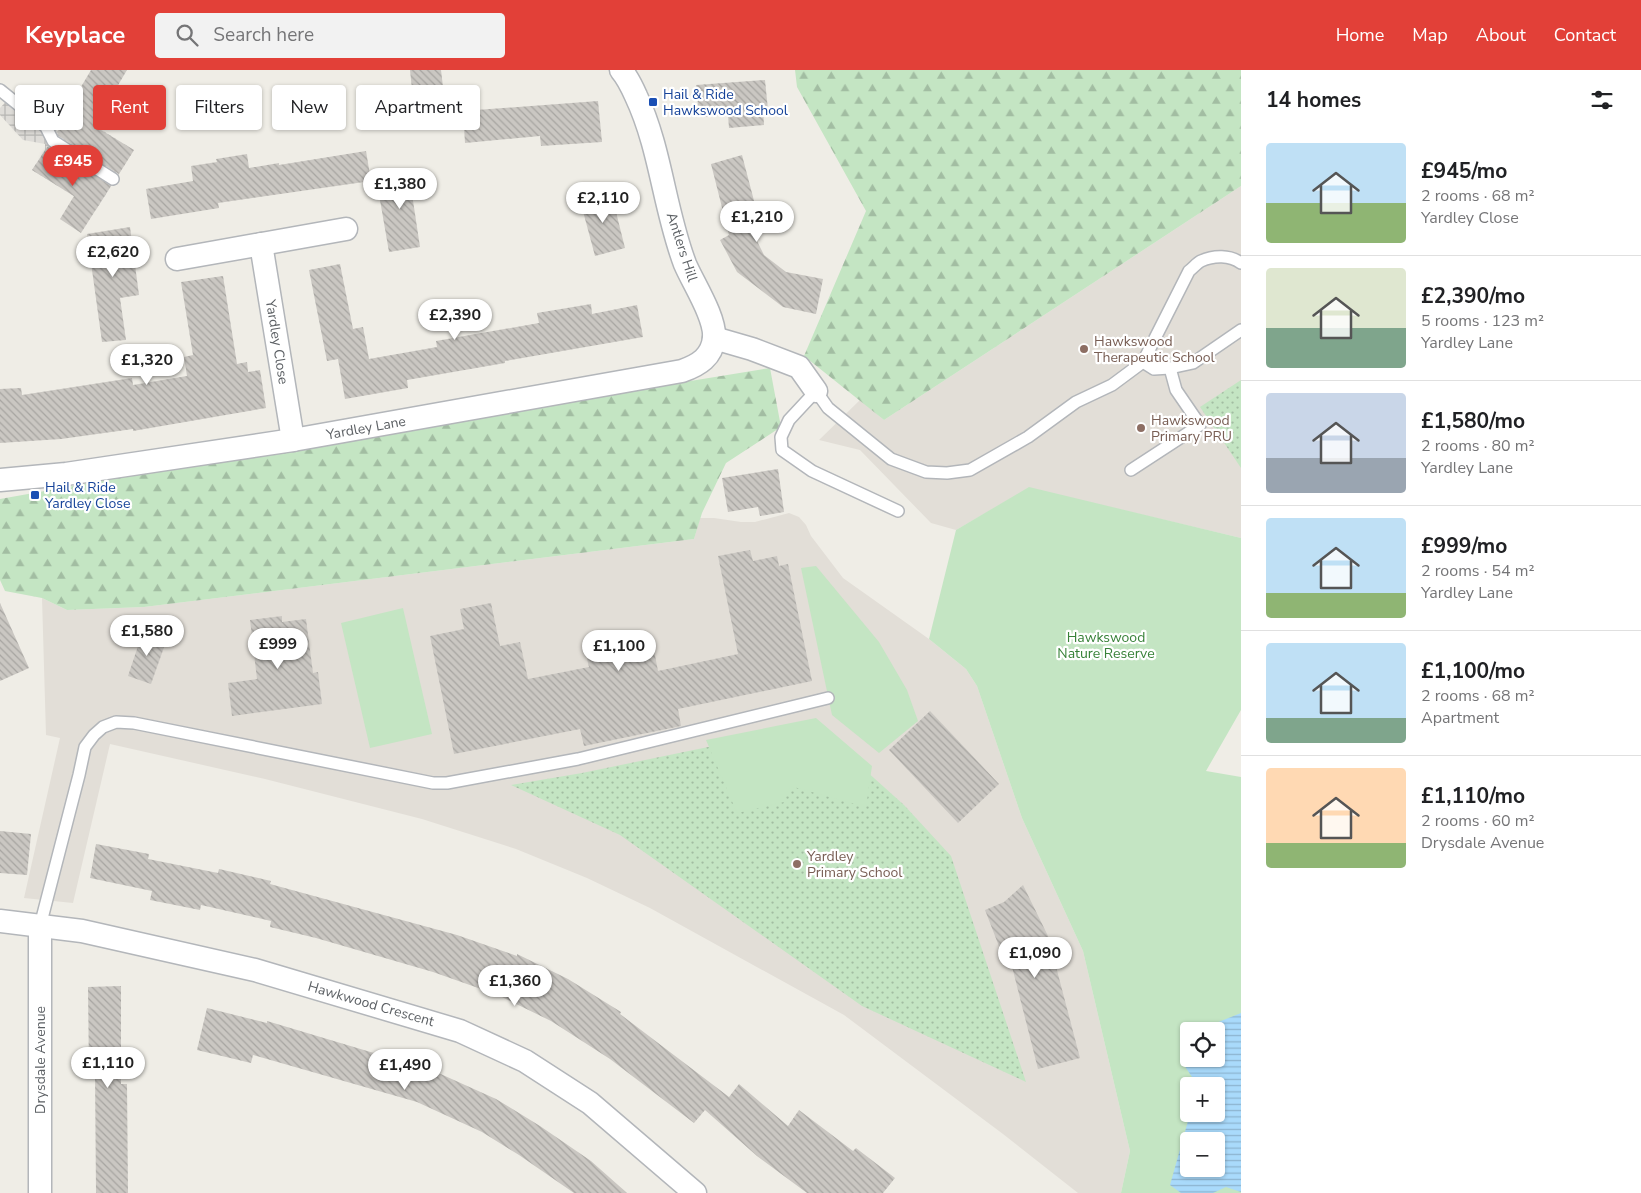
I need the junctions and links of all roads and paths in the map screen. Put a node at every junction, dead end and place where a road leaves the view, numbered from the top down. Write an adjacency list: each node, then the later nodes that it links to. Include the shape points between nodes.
1 (621, 70): 9 (street, Antlers Hill, via 627,76 646,118 680,250 691,280 708,311)
2 (0, 90): 3 (lane, via 46,127 53,141)
3 (113, 180)
4 (346, 229): 5 (street)
5 (261, 244): 6 (street); 13 (street, Yardley Close)
6 (177, 259)
7 (1241, 262): 10 (lane, via 1234,258 1216,257 1200,261 1189,271)
8 (1241, 330): 11 (lane, via 1193,363)
9 (714, 338): 12 (street, via 752,348 799,367); 13 (street, Yardley Lane, via 709,354 699,364 682,371)
10 (1143, 362): 11 (lane, via 1154,369); 12 (lane, via 1112,385 1076,402 992,459 970,470 947,473 926,472 891,459 828,408)
11 (1170, 368): 14 (lane, via 1176,390 1200,424)
12 (816, 391): 16 (lane, via 789,420 781,437 782,450 812,471)
13 (293, 440): 15 (street, Yardley Lane, via 66,474)
14 (1131, 470)
15 (0, 480)
16 (898, 511)
17 (828, 698): 19 (lane, via 578,758 447,783 433,783 134,722 116,722 94,734 85,747)
18 (0, 921): 19 (street, Hawkwood Crescent)
19 (40, 926): 20 (street, Drysdale Avenue); 21 (street, Hawkwood Crescent, via 108,936 255,970 460,1030 525,1061 590,1104)
20 (40, 1193)
21 (695, 1193)

